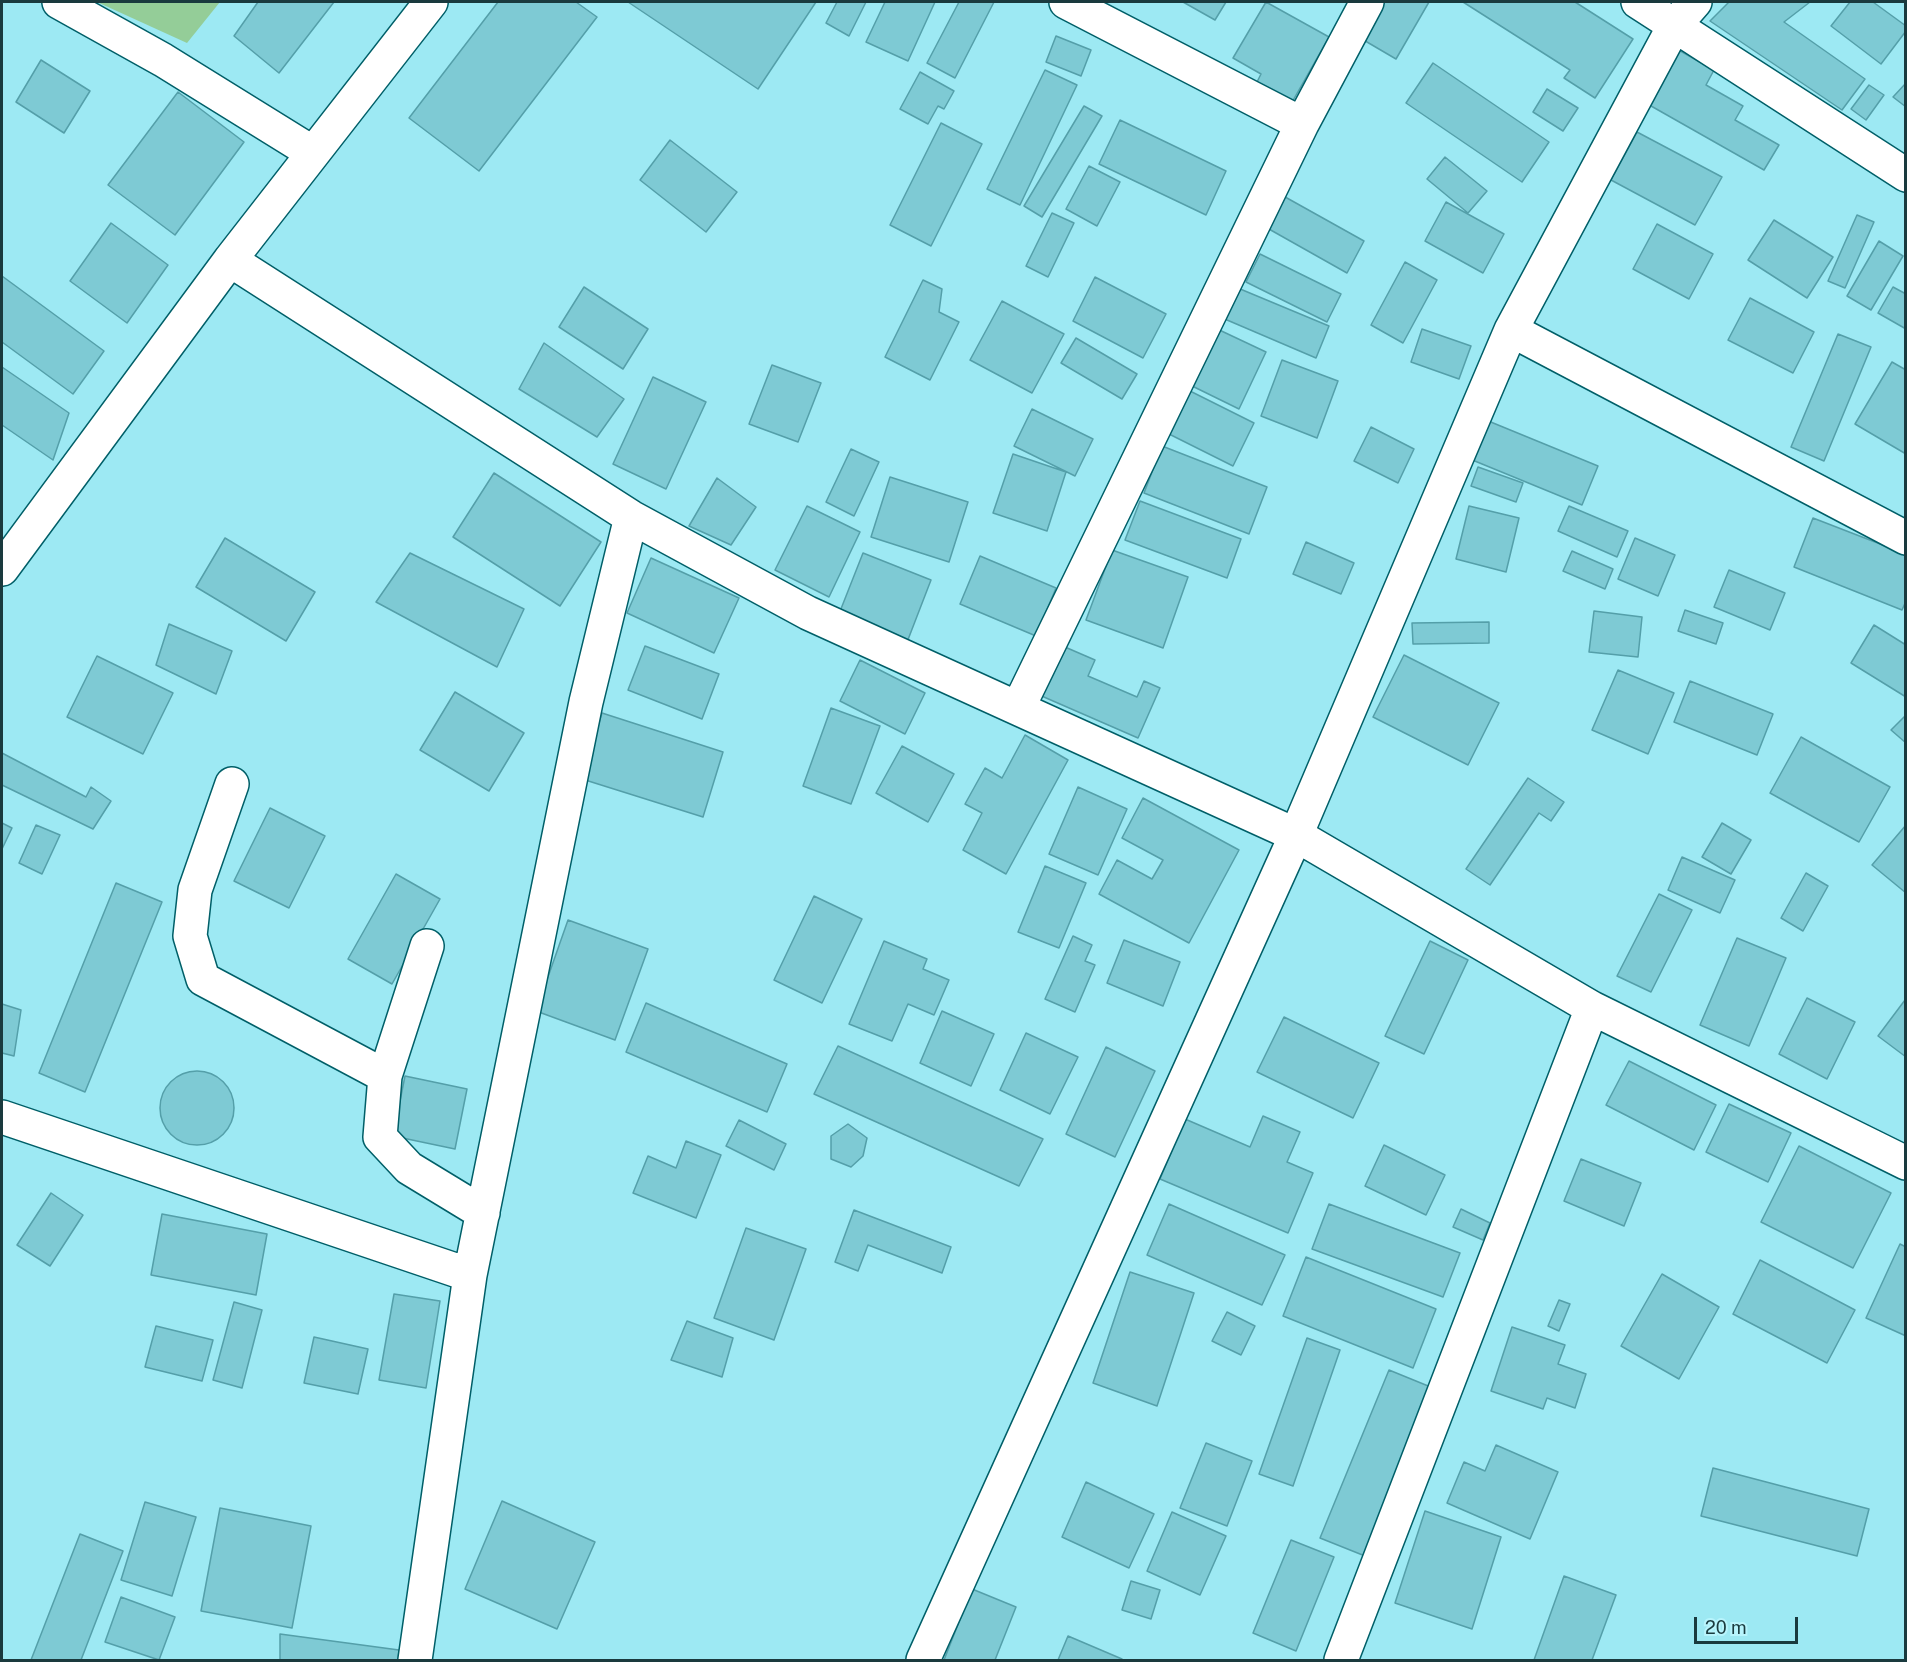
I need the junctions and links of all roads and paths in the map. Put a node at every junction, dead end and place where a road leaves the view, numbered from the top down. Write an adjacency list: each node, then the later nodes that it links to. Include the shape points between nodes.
1 (59, 2): 9 (street, via 163,60)
2 (431, 2): 9 (street)
3 (1066, 2): 8 (street)
4 (1366, 2): 8 (street)
5 (1638, 2): 7 (street)
6 (1695, 2): 7 (street)
7 (1674, 26): 10 (street); 12 (street)
8 (1302, 124): 16 (street)
9 (313, 153): 11 (street)
10 (1905, 176)
11 (230, 260): 13 (street); 15 (street)
12 (1511, 330): 14 (street); 18 (street)
13 (631, 518): 16 (street, via 808,612); 24 (street, via 586,702)
14 (1905, 538)
15 (2, 569)
16 (1018, 708): 18 (street)
17 (232, 784): 21 (street, via 195,890 190,936 203,979)
18 (1296, 835): 20 (street); 27 (street)
19 (427, 946): 21 (street)
20 (1592, 1008): 23 (street); 28 (street)
21 (386, 1076): 24 (street, via 380,1137 409,1168)
22 (2, 1117): 25 (street)
23 (1905, 1163)
24 (483, 1213): 25 (street)
25 (470, 1275): 26 (street)
26 (415, 1660)
27 (923, 1660)
28 (1341, 1660)

